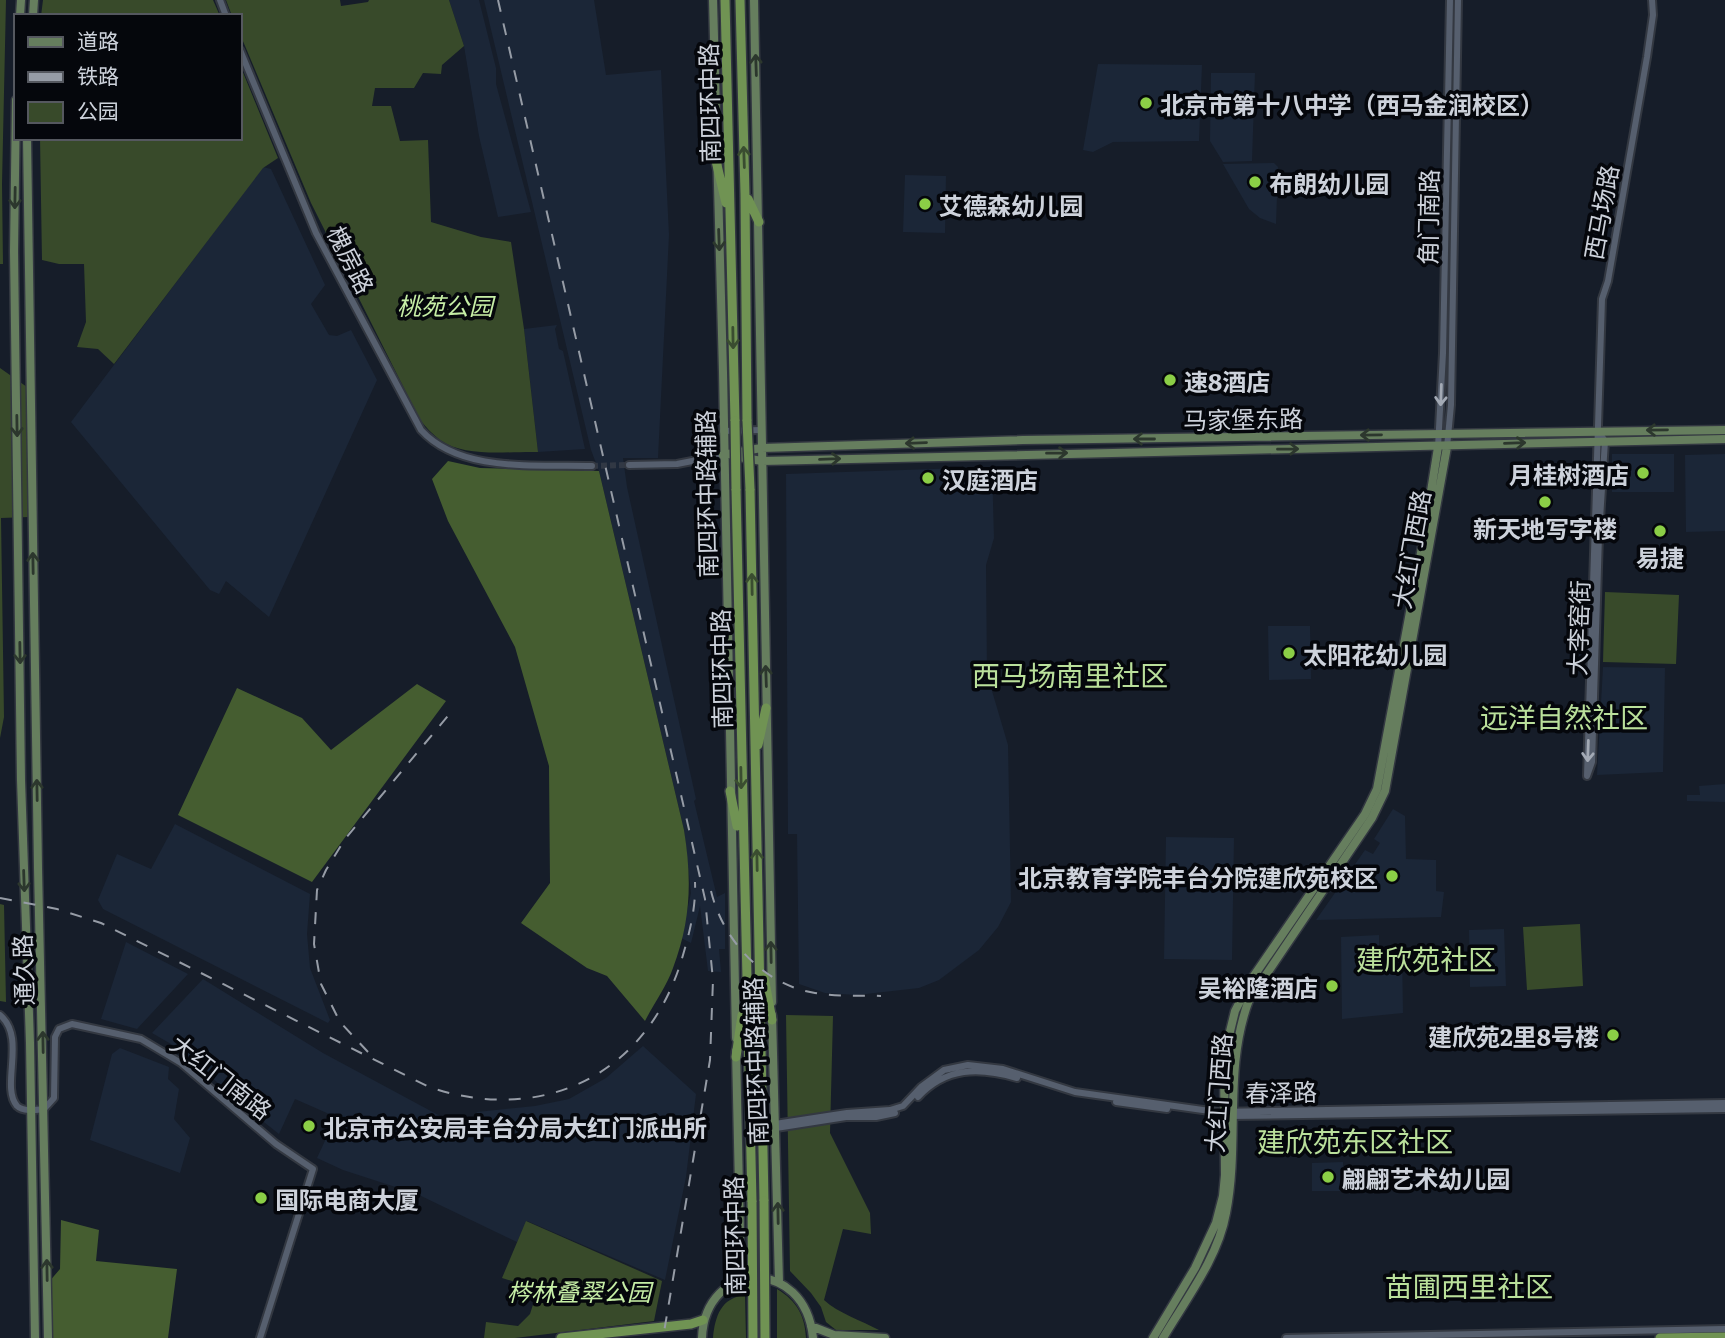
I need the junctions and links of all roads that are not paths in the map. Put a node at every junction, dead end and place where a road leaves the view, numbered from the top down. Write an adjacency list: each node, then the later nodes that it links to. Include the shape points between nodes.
1 (713, 0): 11 (main road, 南四环中路辅路)
2 (725, 0): 13 (highway, 南四环中路)
3 (740, 0): 12 (highway, 南四环中路, one-way to 3)
4 (754, 0): 14 (main road, 南四环中路辅路, one-way to 4)
5 (1450, 0): 18 (street, 角门南路, one-way to 18)
6 (1458, 0): 19 (street, 大红门西路)
7 (1652, 0): 20 (street, 西马场路, via 1647,57 1602,299)
8 (242, 55): 26 (street, 槐房路, via 316,233 421,430 442,446 480,461)
9 (15, 140): 40 (main road, 通久路, one-way to 40, via 21,780)
10 (27, 140): 38 (main road, 通久路, one-way to 10)
11 (716, 161): 13 (highway); 17 (main road, 南四环中路辅路, one-way to 17)
12 (745, 194): 14 (highway); 29 (highway, 南四环中路, one-way to 12, bridge)
13 (731, 222): 31 (highway, 南四环中路, one-way to 31, bridge)
14 (759, 222): 15 (main road, 南四环中路辅路)
15 (761, 430): 17 (street); 23 (main road, 南四环中路辅路)
16 (1725, 430): 20 (main road, 马家堡东路, one-way to 20)
17 (723, 431): 24 (main road, 南四环中路辅路)
18 (1439, 434): 19 (main road, 马家堡东路); 22 (street, 大红门西路); 23 (main road, 马家堡东路, one-way to 23)
19 (1450, 434): 20 (main road, 马家堡东路); 22 (street, 大红门西路)
20 (1600, 438): 20 (street, 大李窑街, one-way to 20, via 1587,776 1592,762); 21 (main road, 马家堡东路); 22 (main road, 马家堡东路, one-way to 20)
21 (1725, 439)
22 (1443, 447): 25 (main road, 马家堡东路, one-way to 22); 41 (main road, 大红门西路, via 1385,791 1372,818 1249,1000 1237,1034); 41 (main road, 大红门西路, via 1377,789 1365,814 1242,996 1222,1058)
23 (761, 448): 24 (main road, 马家堡东路); 25 (main road, 南四环中路辅路)
24 (723, 455): 25 (main road, 马家堡东路); 27 (street, via 677,464); 30 (main road, 南四环中路辅路)
25 (761, 461): 28 (main road, 南四环中路辅路, one-way to 25)
26 (592, 466)
27 (629, 466)
28 (766, 708): 29 (highway); 35 (main road, 南四环中路辅路, one-way to 28)
29 (755, 760): 32 (highway, 南四环中路, one-way to 29)
30 (730, 791): 31 (highway); 36 (main road, 南四环中路辅路)
31 (744, 890): 33 (highway, 南四环中路)
32 (759, 953): 35 (highway); 55 (highway, 南四环中路, bridge)
33 (746, 978): 36 (highway); 54 (highway, 南四环中路, bridge)
34 (0, 1015): 40 (street, via 12,1030 12,1095 23,1110)
35 (772, 1020): 42 (main road, 南四环中路辅路)
36 (736, 1057): 43 (main road, 南四环中路辅路)
37 (1725, 1102): 41 (street, 春泽路)
38 (44, 1109): 40 (street); 50 (main road, 通久路, one-way to 38); 51 (street, 大红门南路, via 54,1098 55,1037 60,1028 72,1024 95,1027 141,1039 181,1063 275,1144 313,1169)
39 (1725, 1109): 41 (street, 春泽路)
40 (31, 1110): 49 (main road, 通久路)
41 (1230, 1114): 42 (street, 春泽路, via 1074,1095 1002,1073 969,1069 946,1075 906,1109 891,1114); 58 (main road, 大红门西路, via 1223,1196 1214,1229); 59 (main road, 大红门西路, via 1230,1192 1222,1232)
42 (776, 1126): 44 (main road, 南四环中路辅路, one-way to 42)
43 (737, 1282): 44 (main road, via 767,1278); 45 (main road, via 721,1293)
44 (779, 1282): 46 (main road, via 798,1298)
45 (703, 1320): 52 (highway); 53 (main road)
46 (811, 1326): 56 (main road); 57 (main road, via 834,1335)
47 (1725, 1329): 60 (street)
48 (1725, 1337): 61 (highway)
49 (35, 1338)
50 (48, 1338)
51 (261, 1338)
52 (561, 1338)
53 (702, 1338)
54 (753, 1338)
55 (765, 1338)
56 (813, 1338)
57 (885, 1338)
58 (1153, 1338)
59 (1163, 1338)
60 (1286, 1338)
61 (1660, 1338)

